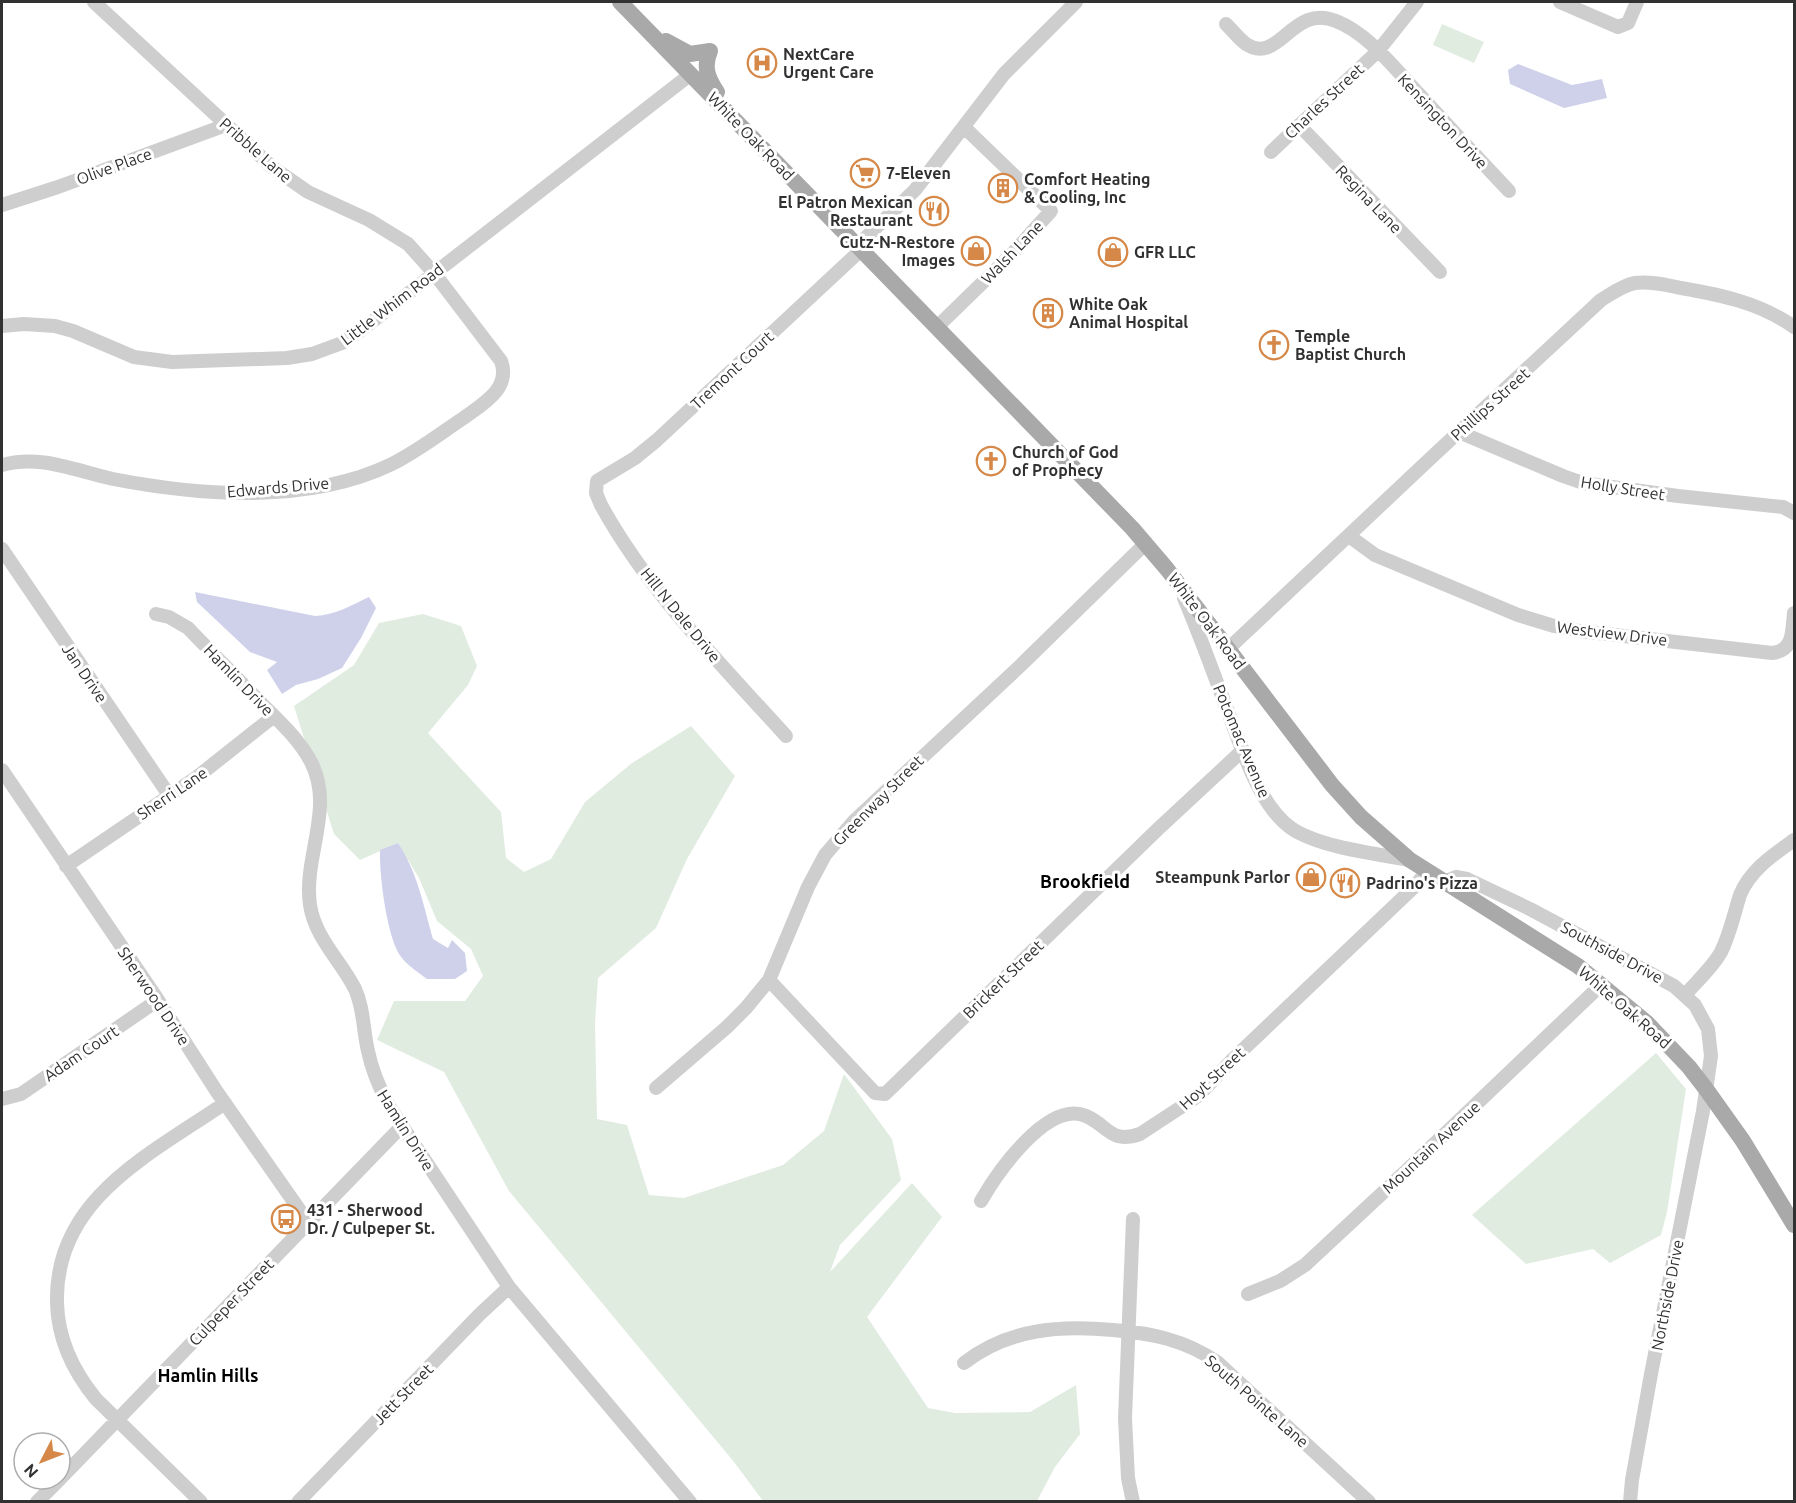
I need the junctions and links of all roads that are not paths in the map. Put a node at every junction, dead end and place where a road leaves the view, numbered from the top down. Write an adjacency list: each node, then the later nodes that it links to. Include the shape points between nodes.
1 (94, 2): 12 (street, Pribble Lane)
2 (620, 2): 8 (main road, White Oak Road)
3 (1076, 2): 14 (street, Tremont Court, via 1004,74)
4 (1417, 2): 9 (street, Charles Street)
5 (1560, 2): 6 (street, via 1615,26 1628,23)
6 (1637, 2)
7 (1227, 24): 9 (street, Kensington Drive, via 1248,45 1262,49 1276,44 1301,21 1320,17 1346,27)
8 (647, 29): 10 (main road, White Oak Road); 11 (main road, via 690,54 710,51 706,68 709,79)
9 (1378, 51): 13 (street, Charles Street); 16 (street, Kensington Drive)
10 (691, 74): 11 (main road, White Oak Road); 20 (street, Little Whim Road)
11 (740, 124): 18 (main road, White Oak Road)
12 (226, 125): 17 (street, Olive Place); 20 (street, Pribble Lane, via 272,167 308,192 394,234 414,249)
13 (1299, 125): 15 (street, Charles Street); 19 (street, Regina Lane)
14 (964, 127): 18 (street, Tremont Court, via 915,190); 22 (street, Walsh Lane, via 1051,211)
15 (1271, 152)
16 (1509, 191)
17 (2, 206)
18 (859, 248): 22 (main road, White Oak Road); 26 (street, Tremont Court, via 657,440)
19 (1440, 272)
20 (434, 273): 21 (street, Little Whim Road, via 342,343 287,358 155,361 120,352 55,326); 25 (street, Edwards Drive, via 501,361 503,381 496,392 471,412 390,465 342,482 243,493 152,486 37,461)
21 (2, 326)
22 (937, 327): 29 (main road, White Oak Road)
23 (1794, 327): 24 (street, Phillips Street, via 1760,307 1720,294 1632,284 1601,300)
24 (1459, 432): 27 (street, Holly Street, via 1583,483 1783,507); 28 (street, Phillips Street)
25 (2, 465)
26 (597, 481): 36 (street, Hill N Dale Drive, via 601,505 681,620)
27 (1794, 513)
28 (1349, 536): 32 (street, Westview Drive, via 1375,555 1431,579 1528,618 1580,631 1772,653 1789,645); 34 (street, Phillips Street)
29 (1146, 543): 31 (main road, White Oak Road); 45 (street, Greenway Street, via 854,821 825,855)
30 (2, 549): 39 (street, Jan Drive)
31 (1167, 569): 34 (main road, White Oak Road); 37 (street, Potomac Avenue, via 1184,597)
32 (1794, 613)
33 (156, 614): 35 (street, Hamlin Drive, via 188,628)
34 (1228, 649): 41 (main road, White Oak Road, via 1346,802)
35 (274, 716): 39 (street, Sherri Lane, via 225,757); 53 (street, Hamlin Drive, via 311,762 320,787 309,892 314,920 356,992 374,1074)
36 (786, 736)
37 (1243, 750): 41 (street, Potomac Avenue, via 1268,802 1293,829 1336,845); 45 (street, Brickert Street, via 885,1094 875,1093)
38 (2, 770): 42 (street, Sherwood Drive)
39 (169, 795): 42 (street, Sherri Lane)
40 (1794, 840): 47 (street, via 1752,875 1741,893 1720,954)
41 (1410, 860): 43 (main road, White Oak Road)
42 (66, 866): 48 (street, Sherwood Drive)
43 (1427, 872): 44 (main road, White Oak Road); 54 (street, Hoyt Street, via 1187,1104 1132,1137 1114,1136 1084,1114 1060,1115 1035,1133 1004,1166)
44 (1444, 882): 46 (main road, White Oak Road); 47 (street, Southside Drive, via 1456,877 1467,879 1653,974)
45 (769, 980): 49 (street, Greenway Street, via 727,1027)
46 (1602, 984): 50 (main road, White Oak Road, via 1672,1048); 59 (street, Mountain Avenue, via 1305,1265 1281,1281)
47 (1685, 995): 50 (street, Southside Drive, via 1708,1029 1711,1056)
48 (158, 1000): 51 (street, Adam Court, via 21,1094); 52 (street, Sherwood Drive)
49 (656, 1088)
50 (1706, 1089): 57 (main road, White Oak Road); 71 (street, Northside Drive)
51 (2, 1099)
52 (225, 1103): 56 (street, Sherwood Drive); 62 (street, via 105,1189 84,1213 67,1244 57,1295 62,1339 84,1385)
53 (402, 1126): 56 (street, Culpeper Street); 58 (street, Hamlin Drive)
54 (981, 1201)
55 (1133, 1219): 60 (street)
56 (308, 1222): 62 (street, Culpeper Street)
57 (1794, 1225)
58 (509, 1287): 67 (street, Jett Street); 68 (street, Hamlin Drive)
59 (1248, 1294)
60 (1129, 1331): 61 (street, South Pointe Lane, via 1043,1329 1008,1338); 69 (street, via 1125,1428); 70 (street, South Pointe Lane, via 1172,1339 1217,1362)
61 (964, 1364)
62 (117, 1420): 63 (street, Culpeper Street); 66 (street)
63 (72, 1467)
64 (48, 1491): 65 (street, Culpeper Street)
65 (37, 1502)
66 (201, 1502)
67 (298, 1502)
68 (690, 1502)
69 (1133, 1502)
70 (1369, 1502)
71 (1630, 1502)

